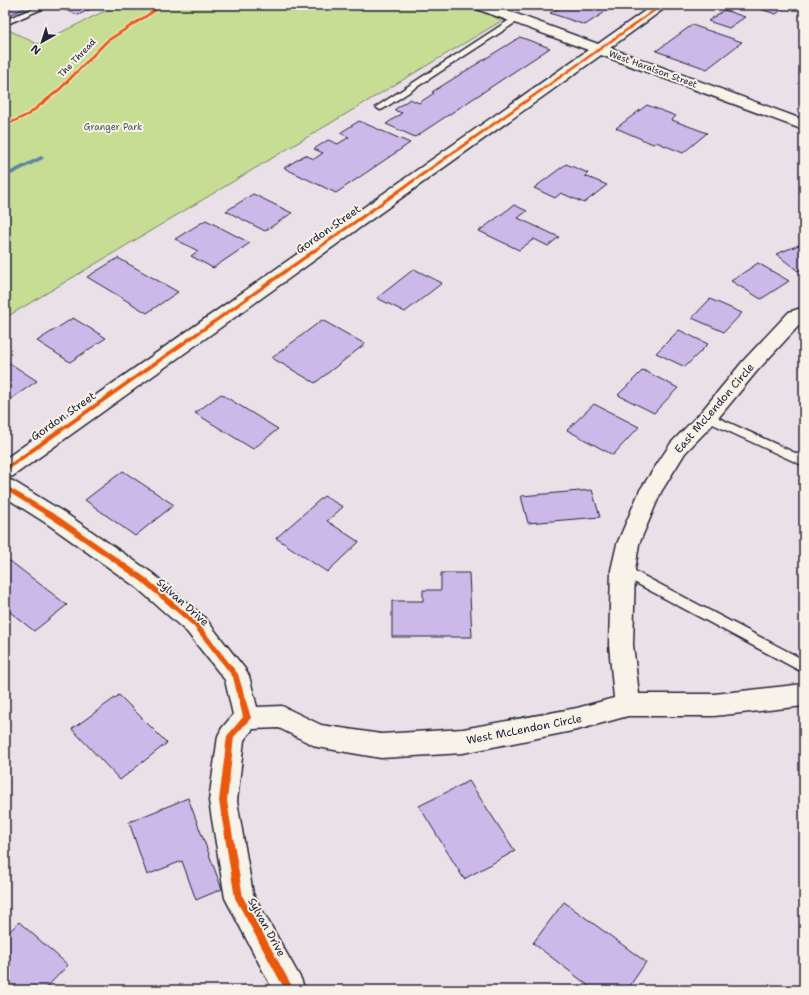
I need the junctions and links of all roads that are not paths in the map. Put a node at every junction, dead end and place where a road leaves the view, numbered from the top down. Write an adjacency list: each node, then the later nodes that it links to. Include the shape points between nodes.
1 (48, 5): 5 (lane)
2 (478, 5): 4 (street, West Haralson Street)
3 (662, 5): 6 (street, Gordon Street)
4 (517, 19): 6 (street, West Haralson Street); 7 (lane)
5 (5, 23)
6 (600, 50): 8 (street, West Haralson Street); 12 (street, Gordon Street)
7 (380, 107)
8 (804, 125)
9 (804, 313): 10 (street, East McLendon Circle, via 796,316)
10 (708, 417): 11 (lane); 14 (street, East McLendon Circle, via 678,448 651,490 628,544)
11 (804, 462)
12 (5, 470)
13 (5, 487): 18 (street, Sylvan Drive, via 57,519 144,580 196,625 236,676)
14 (623, 570): 15 (lane); 17 (street, East McLendon Circle, via 621,645)
15 (804, 667)
16 (804, 695): 17 (street, West McLendon Circle, via 714,705)
17 (628, 705): 18 (street, West McLendon Circle, via 577,719 463,741 381,746 317,736 282,717)
18 (247, 718): 19 (street, Sylvan Drive, via 231,736 223,801 239,898)
19 (290, 990)

